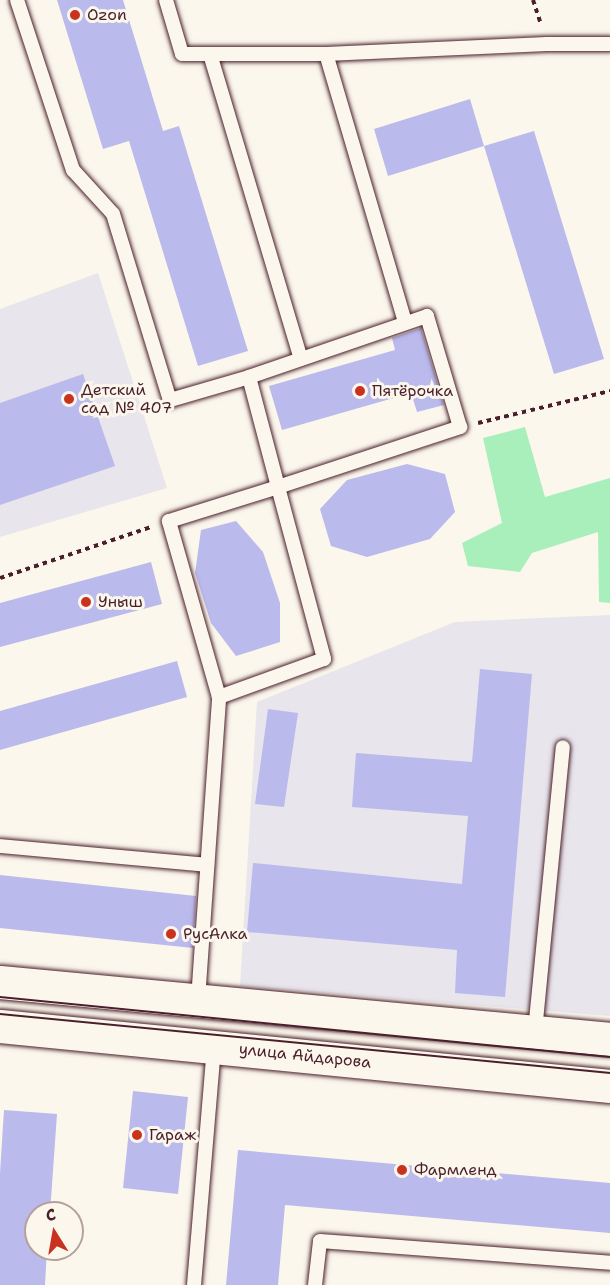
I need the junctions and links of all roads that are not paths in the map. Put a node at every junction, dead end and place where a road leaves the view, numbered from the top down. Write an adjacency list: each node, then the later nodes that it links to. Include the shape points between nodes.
1 (17, 0): 8 (lane, via 73,170 113,214 170,400)
2 (165, 0): 4 (lane, via 183,54)
3 (610, 44): 5 (lane)
4 (210, 54): 5 (lane); 7 (lane)
5 (326, 54): 6 (lane)
6 (405, 322): 7 (lane); 9 (lane, via 427,316 460,427)
7 (301, 359): 8 (lane)
8 (249, 377): 9 (lane)
9 (278, 487): 10 (lane, via 324,659); 10 (lane, via 169,521)
10 (219, 697): 13 (lane)
11 (563, 747): 17 (lane)
12 (0, 846): 13 (lane)
13 (207, 866): 15 (lane)
14 (0, 982): 15 (main road)
15 (198, 1000): 17 (main road)
16 (0, 1026): 19 (main road, улица Айдарова)
17 (535, 1031): 18 (main road)
18 (610, 1039)
19 (214, 1047): 20 (main road, улица Айдарова); 22 (lane)
20 (610, 1086)
21 (610, 1263): 23 (lane, via 320,1241)
22 (194, 1285)
23 (315, 1285)

